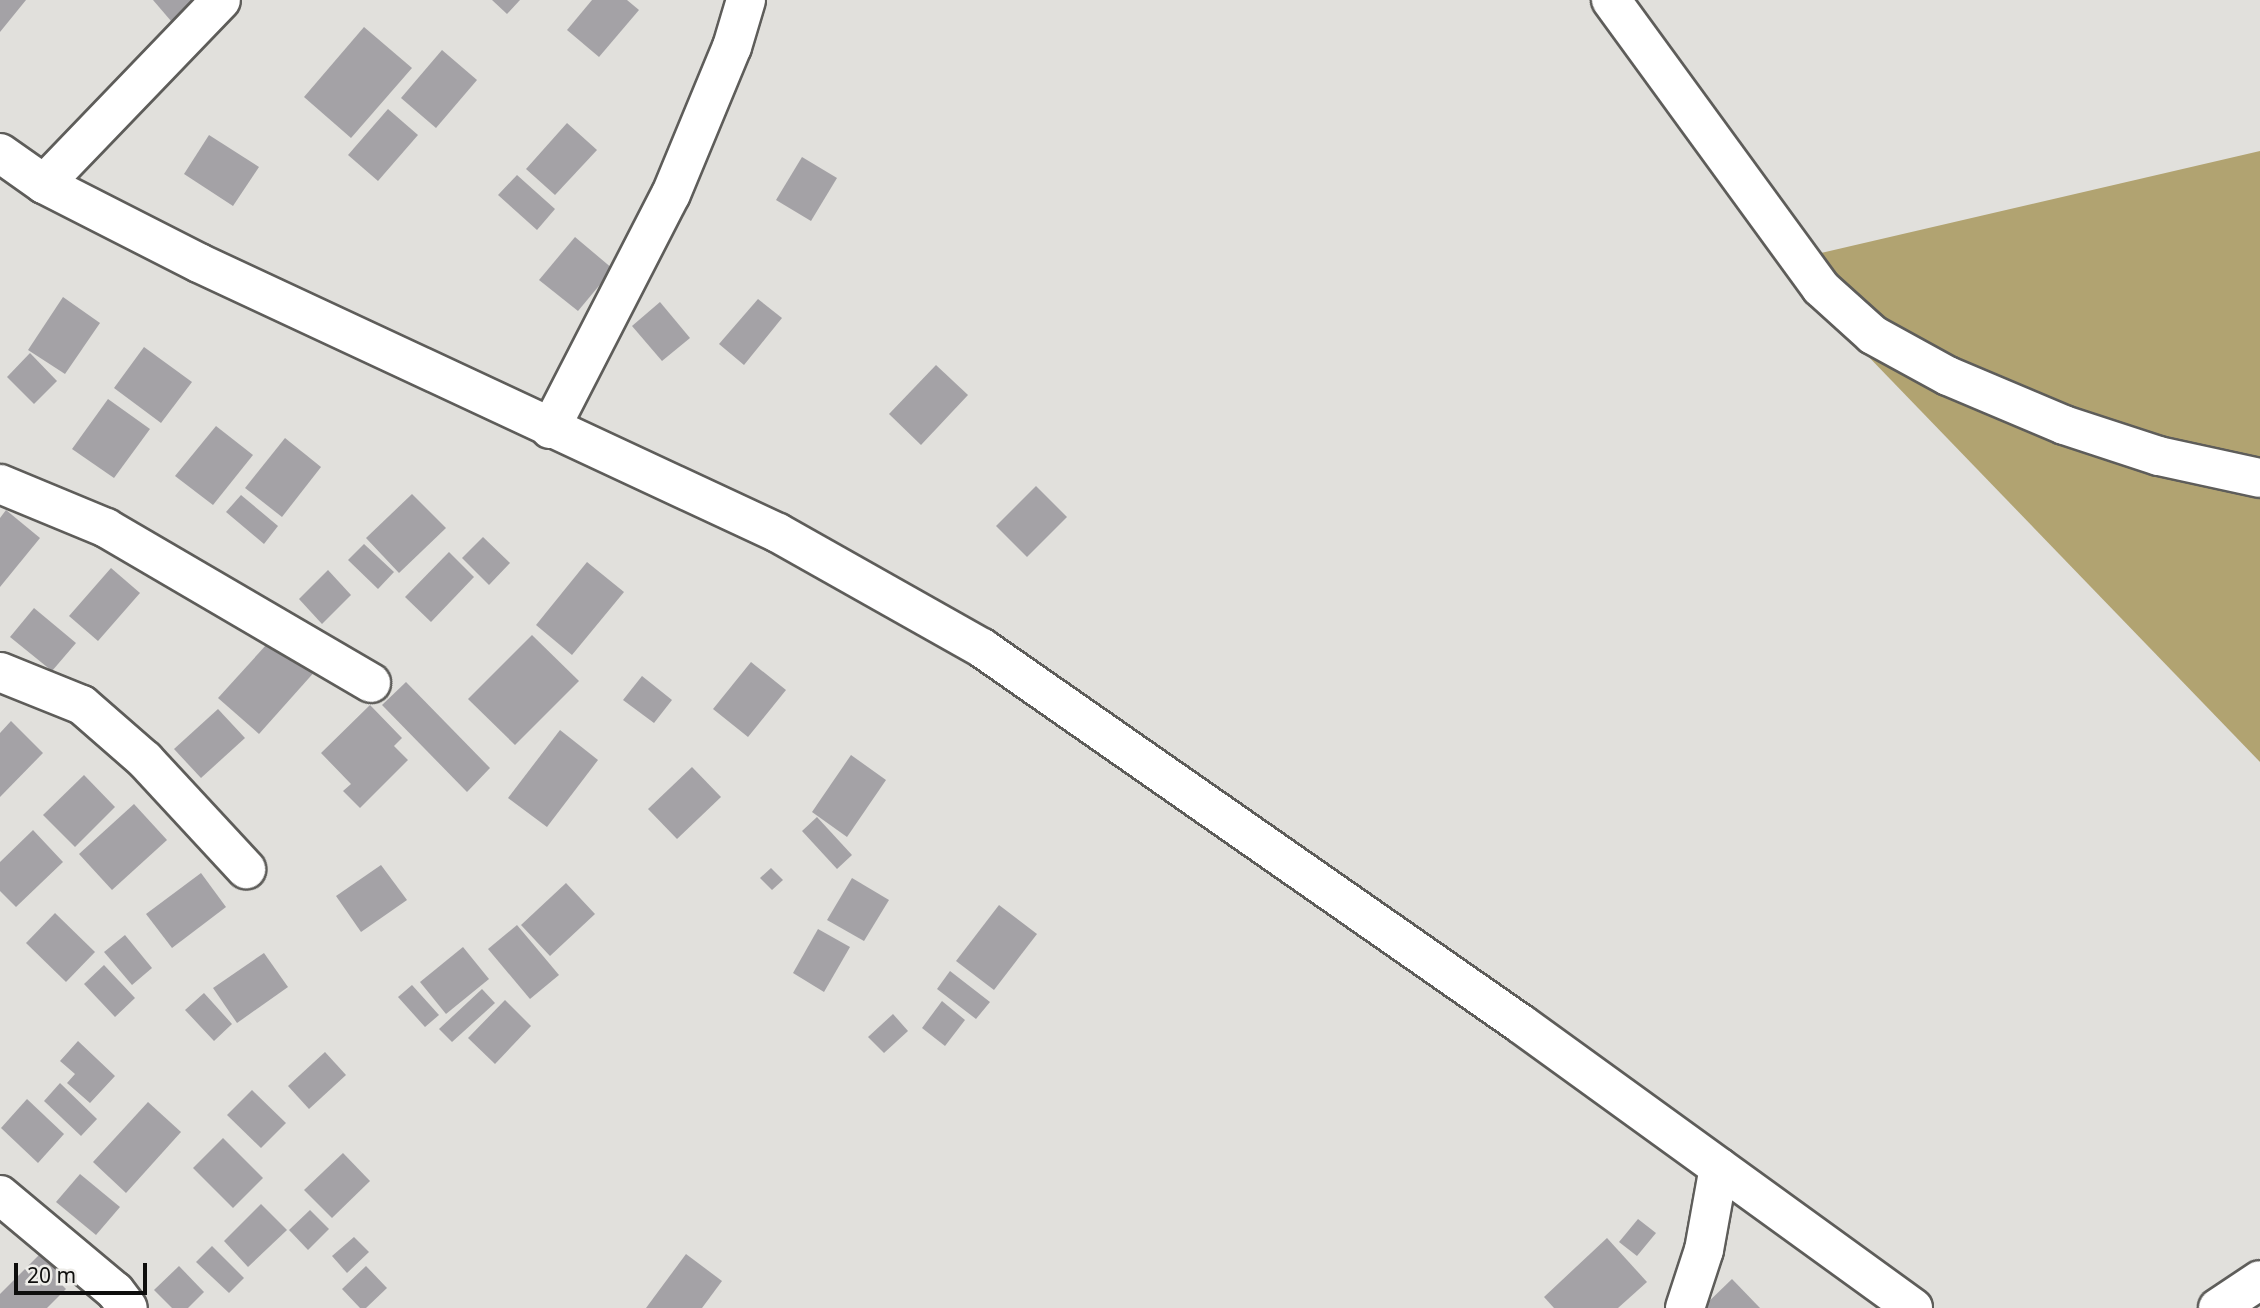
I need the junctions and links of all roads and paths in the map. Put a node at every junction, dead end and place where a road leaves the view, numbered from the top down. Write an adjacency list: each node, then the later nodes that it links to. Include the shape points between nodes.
1 (221, 0): 5 (street)
2 (746, 0): 6 (street, via 732,47 671,194)
3 (1611, 0): 7 (street, via 1821,288 1873,335 1948,376 2064,425 2159,456)
4 (0, 153): 5 (street)
5 (44, 184): 6 (street, via 199,263)
6 (550, 429): 12 (street, via 778,533 982,648)
7 (2260, 478)
8 (0, 484): 10 (street, via 106,528)
9 (0, 672): 11 (street, via 82,705 145,760)
10 (371, 684)
11 (246, 869)
12 (1719, 1167): 16 (street, via 1703,1250); 17 (street)
13 (0, 1195): 15 (street, via 115,1291)
14 (2260, 1280): 18 (street)
15 (128, 1308)
16 (1685, 1308)
17 (1913, 1308)
18 (2218, 1308)

